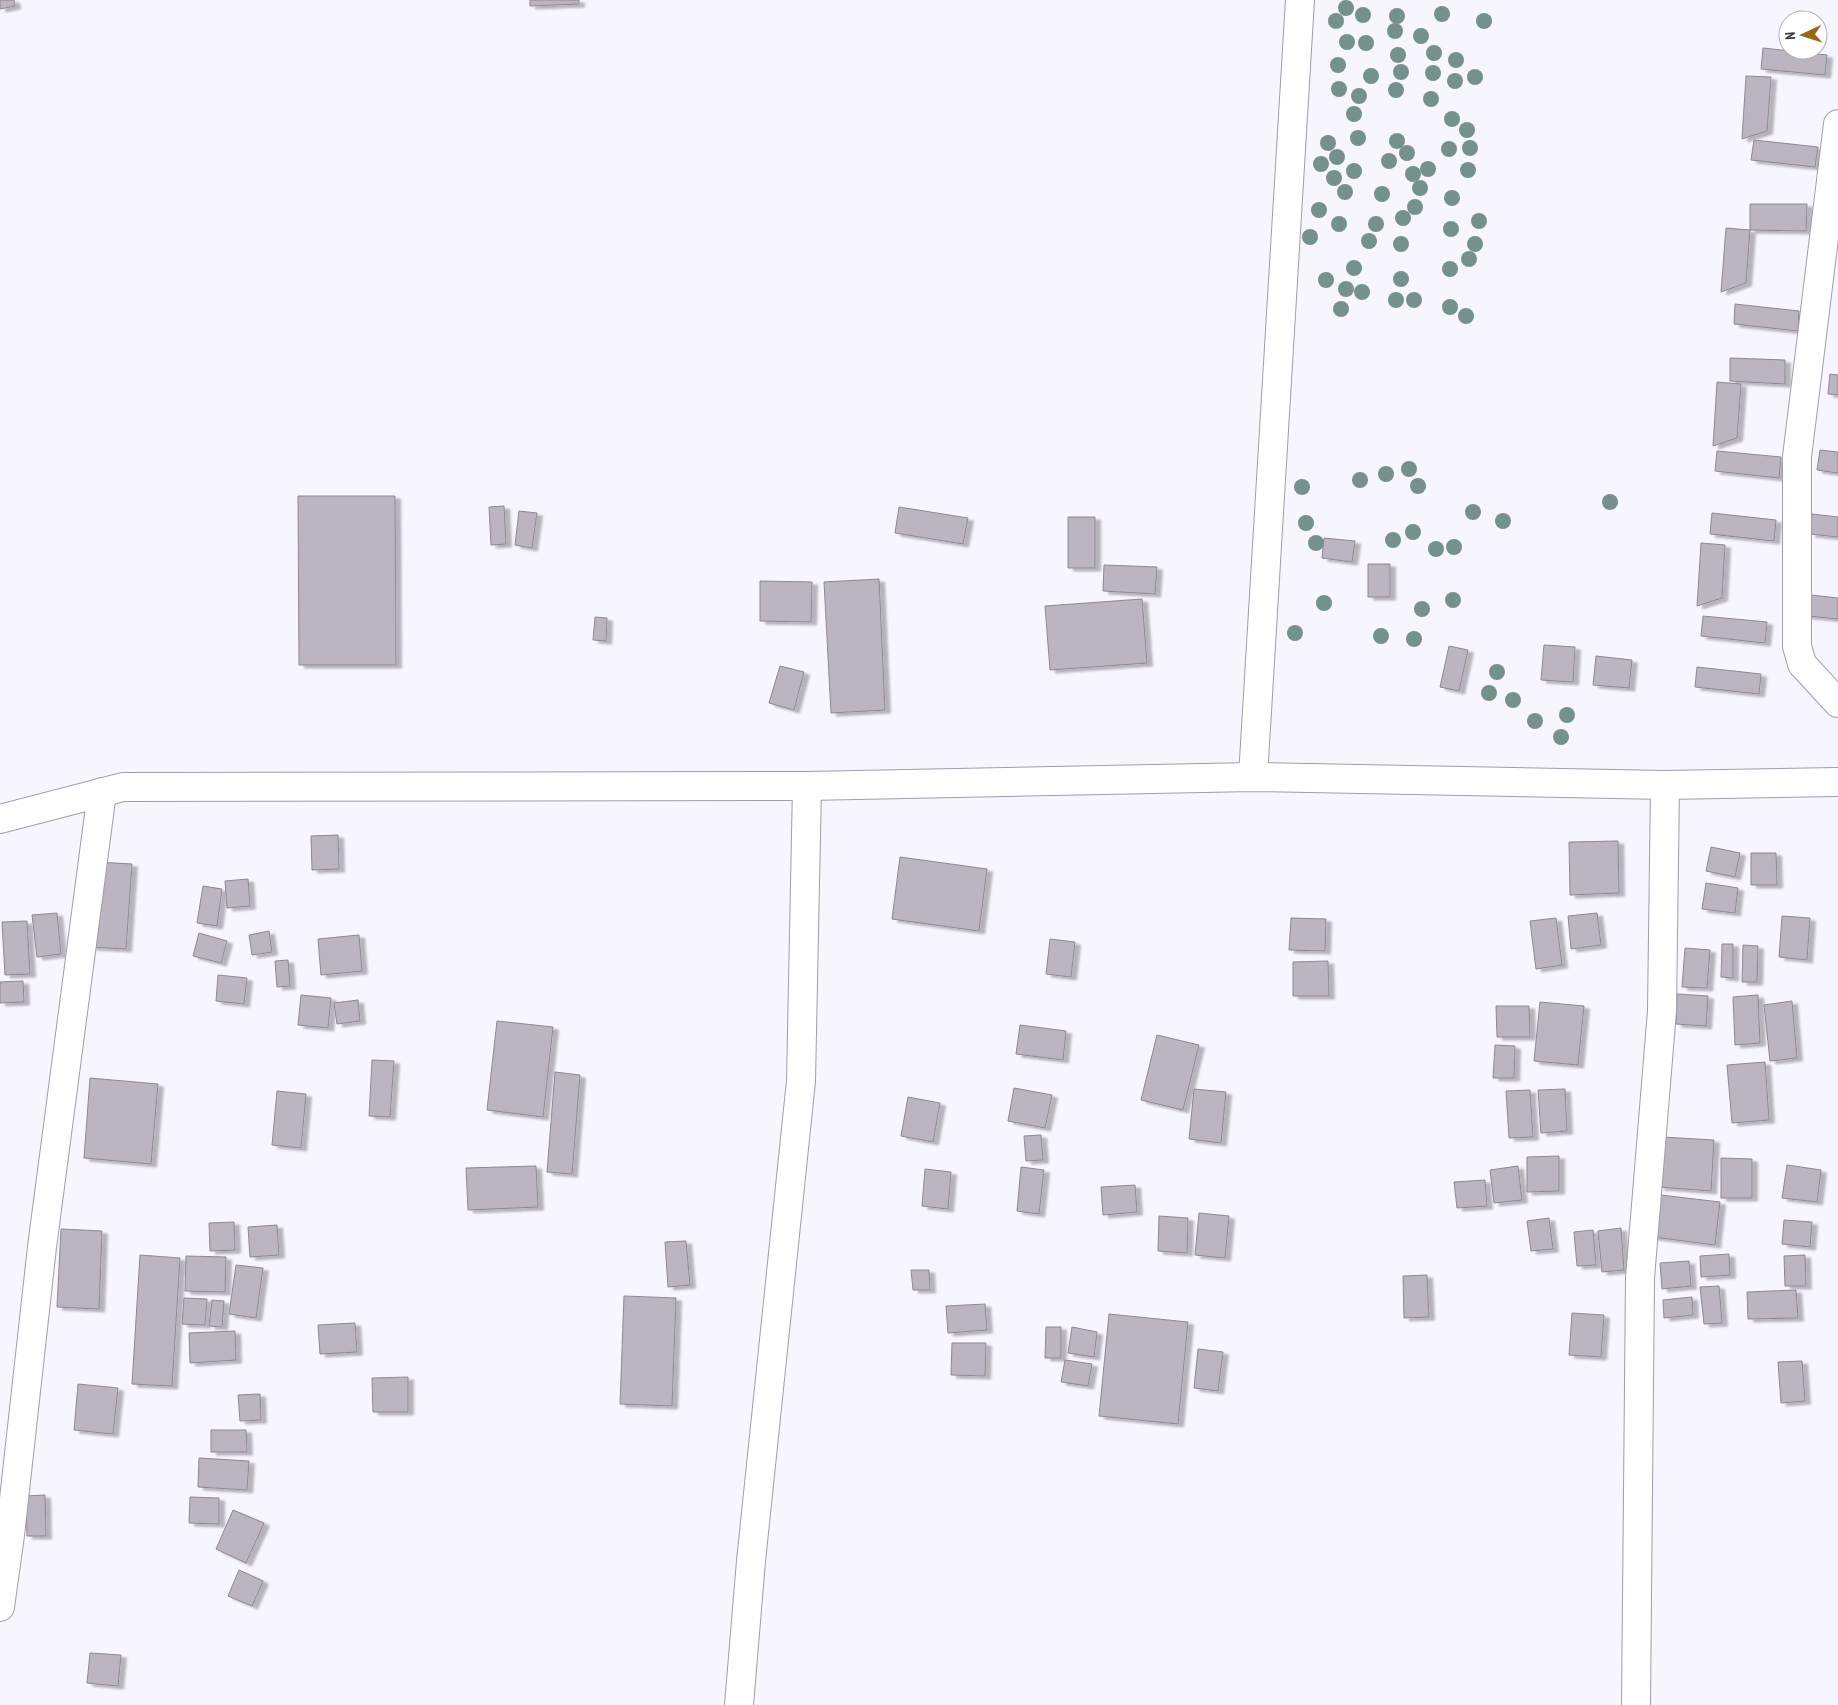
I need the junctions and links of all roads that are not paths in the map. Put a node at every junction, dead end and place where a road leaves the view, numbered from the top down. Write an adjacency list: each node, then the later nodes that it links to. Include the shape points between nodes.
1 (1300, 0): 4 (street)
2 (1838, 124): 3 (street, via 1797,457 1797,646 1802,664)
3 (1838, 703)
4 (1253, 776): 6 (street); 7 (street)
5 (1838, 782): 6 (street)
6 (1665, 785): 12 (street, via 1662,1010 1640,1278)
7 (807, 786): 8 (street, via 123,787); 11 (street, via 801,1081 750,1561)
8 (102, 792): 9 (street); 10 (street, via 42,1247)
9 (0, 819)
10 (0, 1607)
11 (739, 1705)
12 (1636, 1705)

